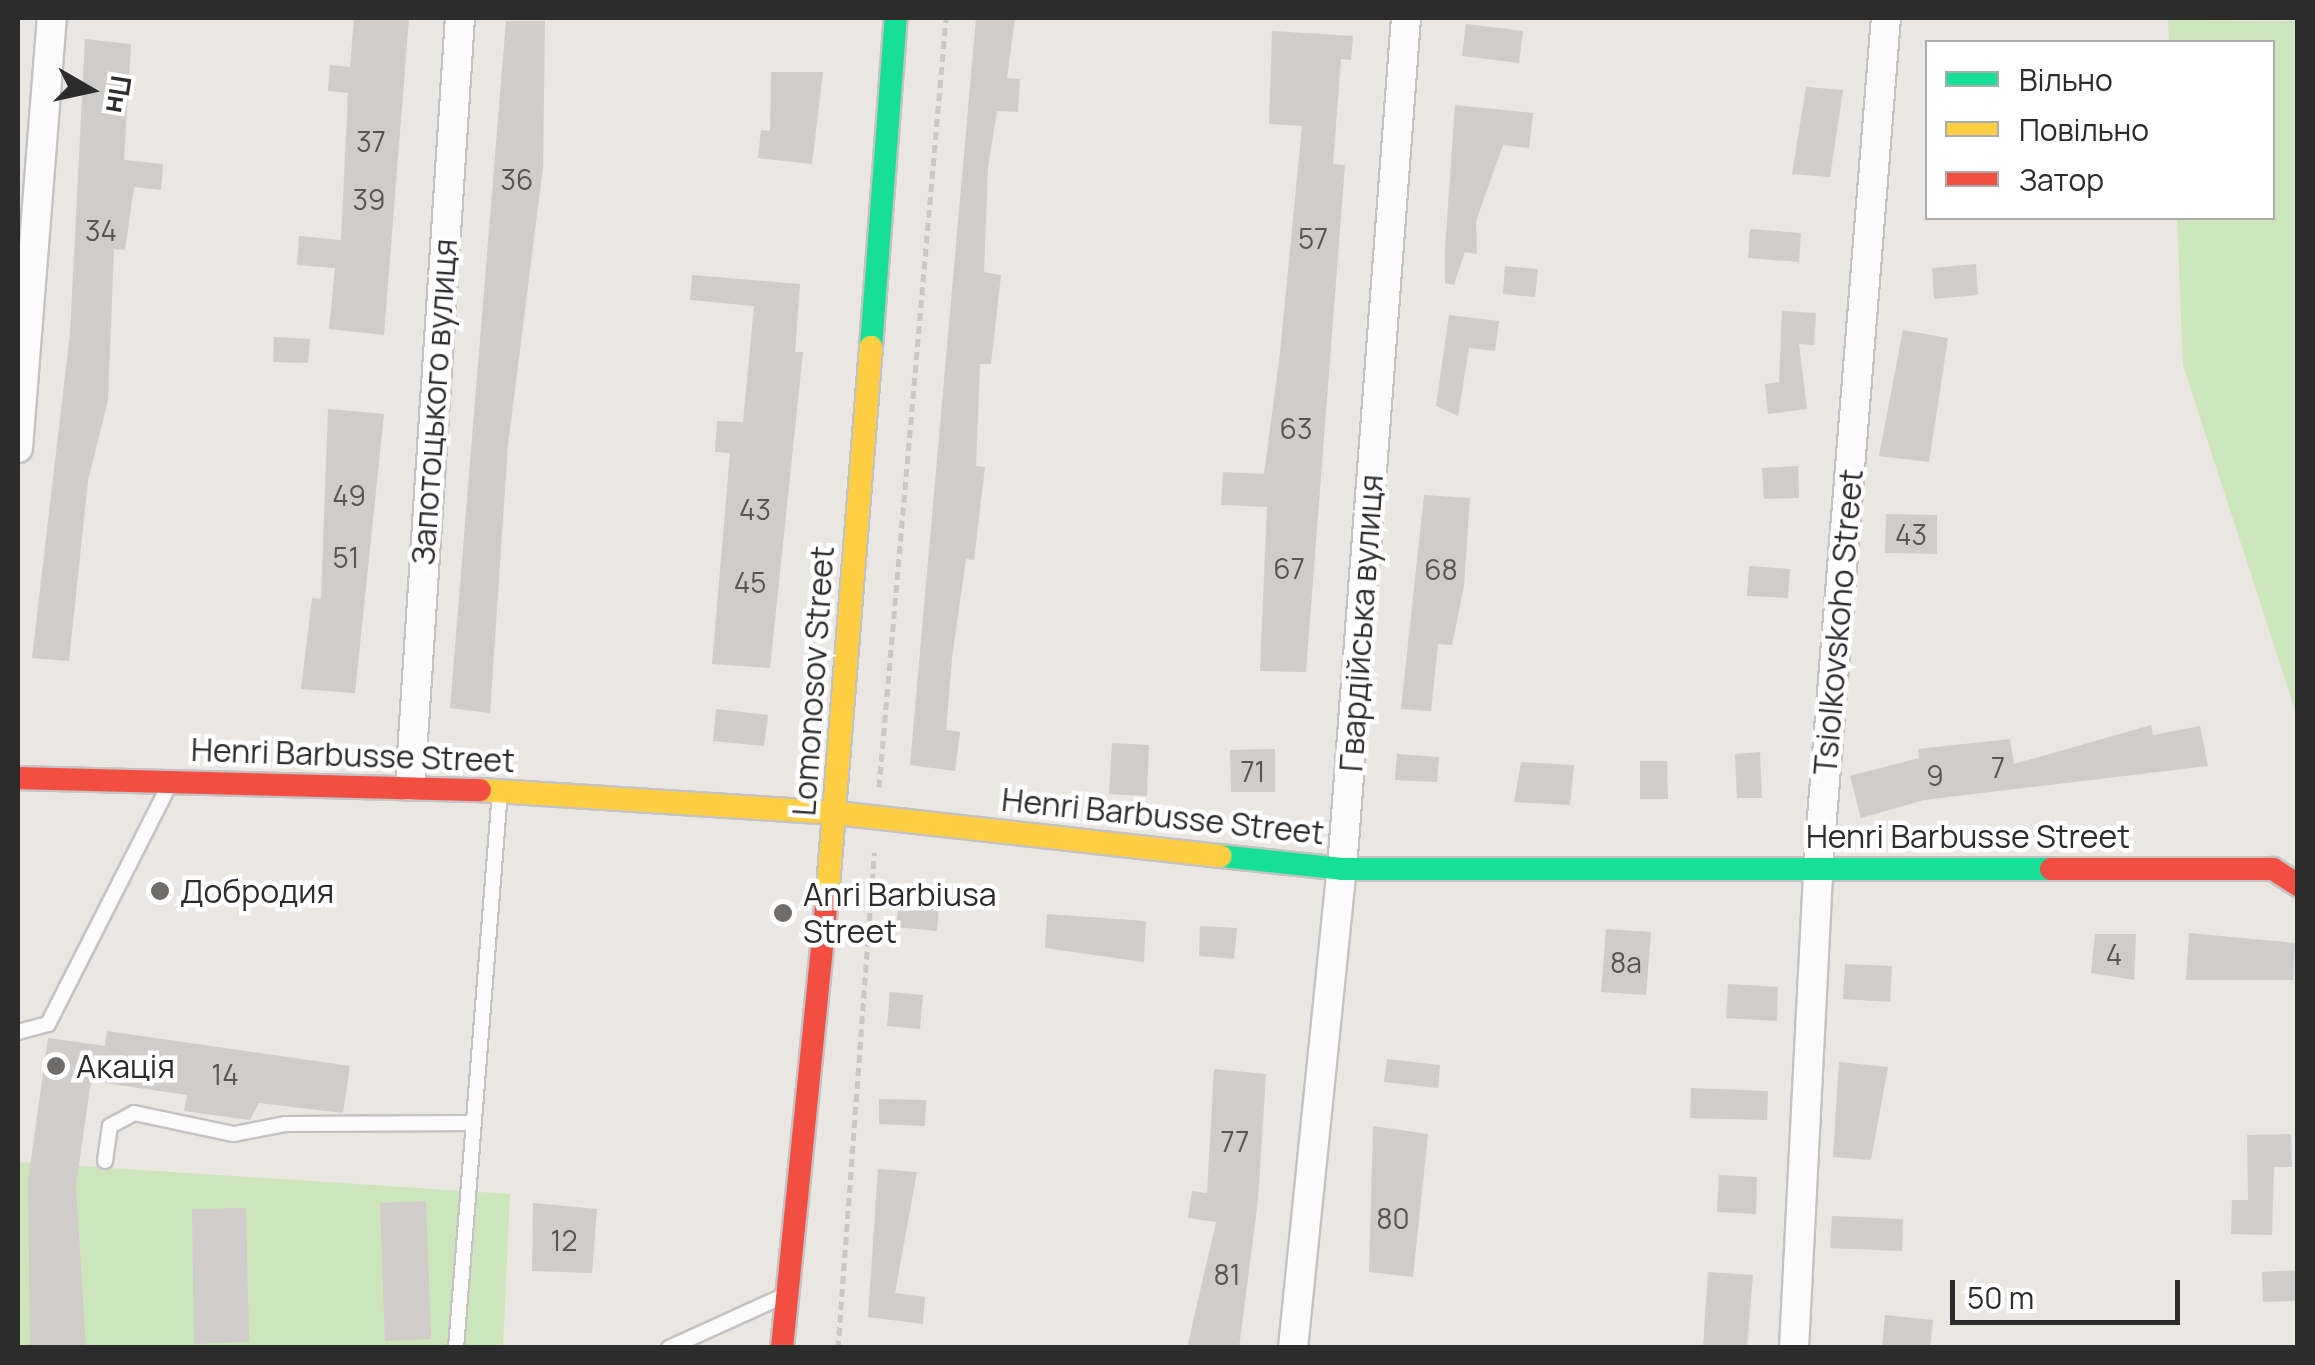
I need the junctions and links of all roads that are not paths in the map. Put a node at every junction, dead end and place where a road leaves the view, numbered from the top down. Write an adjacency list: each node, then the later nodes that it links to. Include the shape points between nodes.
1 (52, 18): 6 (street)
2 (460, 18): 9 (street, Запотоцького вулиця)
3 (896, 18): 11 (street, Lomonosov Street)
4 (1406, 18): 13 (street, Гвардійська вулиця)
5 (1886, 18): 12 (street, Tsiolkovskoho Street)
6 (18, 448)
7 (18, 778): 8 (street, Henri Barbusse Street)
8 (170, 781): 9 (street, Henri Barbusse Street); 15 (lane, via 48,1024)
9 (410, 786): 10 (street, Henri Barbusse Street)
10 (500, 792): 11 (street, Henri Barbusse Street); 16 (lane)
11 (836, 813): 13 (street, Henri Barbusse Street); 18 (street, Lomonosov Street)
12 (1818, 868): 13 (street, Henri Barbusse Street); 14 (street, Henri Barbusse Street, via 2273,869); 23 (street, Tsiolkovskoho Street)
13 (1342, 869): 22 (street, Гвардійська вулиця)
14 (2295, 882)
15 (18, 1032)
16 (474, 1122): 17 (lane, via 286,1124 234,1134 134,1113 110,1126); 19 (lane)
17 (105, 1162)
18 (786, 1295): 20 (lane); 21 (street, Lomonosov Street)
19 (456, 1348)
20 (669, 1348)
21 (782, 1348)
22 (1293, 1348)
23 (1794, 1348)

